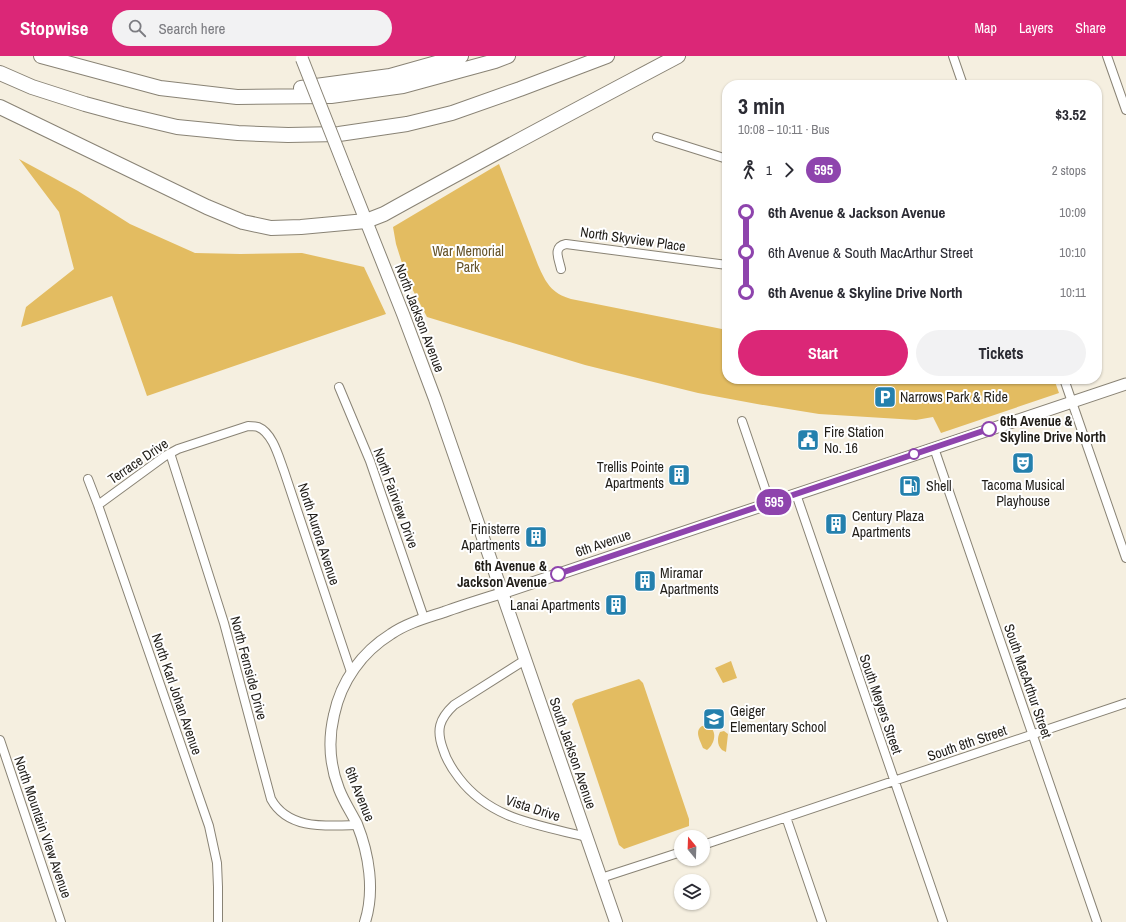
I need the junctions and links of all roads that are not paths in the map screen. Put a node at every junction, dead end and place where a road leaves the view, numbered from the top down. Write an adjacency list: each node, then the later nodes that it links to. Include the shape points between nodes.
1 (41, 56): 11 (highway, via 160,88)
2 (301, 56): 16 (main road, North Jackson Avenue, bridge)
3 (461, 56): 11 (highway, via 390,76)
4 (508, 56): 11 (highway, via 403,86 331,96)
5 (607, 56): 9 (highway, via 452,113 407,124 339,134 238,133 177,127 85,104 32,87)
6 (678, 56): 16 (highway, via 384,214)
7 (953, 56): 10 (street)
8 (1107, 56): 13 (street)
9 (0, 73)
10 (961, 80)
11 (237, 97)
12 (0, 107): 16 (highway, via 243,222 271,228)
13 (1126, 110)
14 (657, 136): 15 (street)
15 (722, 157)
16 (366, 221): 32 (main road, North Jackson Avenue, via 403,314)
17 (722, 264): 18 (street, North Skyview Place, via 566,244 560,247 557,254)
18 (561, 269)
19 (1066, 384): 22 (street)
20 (1126, 384): 22 (main road, 6th Avenue)
21 (339, 387): 33 (street, North Fairview Drive, via 370,461)
22 (1072, 401): 25 (main road, 6th Avenue); 31 (street)
23 (742, 421): 29 (street)
24 (241, 428): 26 (street, Terrace Drive); 35 (street, North Aurora Avenue, via 256,426 262,429 273,443)
25 (934, 448): 28 (main road, 6th Avenue); 37 (street, South MacArthur Street)
26 (170, 453): 30 (street, Terrace Drive); 41 (street, North Fernside Drive, via 224,622 271,799 282,813 298,822 323,827)
27 (88, 479): 30 (street, North Karl Johan Avenue)
28 (796, 494): 29 (main road, 6th Avenue); 39 (street, South Meyers Street)
29 (770, 503): 32 (main road, 6th Avenue)
30 (98, 505): 47 (street, North Karl Johan Avenue, via 209,826 216,863)
31 (1126, 558)
32 (502, 593): 33 (street, 6th Avenue); 34 (main road, South Jackson Avenue)
33 (424, 618): 35 (street, 6th Avenue, via 392,633 377,644)
34 (525, 660): 42 (main road, South Jackson Avenue); 42 (street, Vista Drive, via 447,712 439,733 443,750 466,787 491,807 526,822)
35 (351, 672): 41 (street, 6th Avenue, via 335,708 330,739 335,777)
36 (1126, 703): 37 (street, South 8th Street)
37 (1032, 734): 39 (street, South 8th Street); 52 (street, South MacArthur Street)
38 (0, 740): 46 (street, North Mountain View Avenue)
39 (894, 781): 40 (street, South 8th Street); 51 (street, South Meyers Street)
40 (786, 817): 43 (street, South 8th Street); 50 (street)
41 (357, 825): 48 (street, 6th Avenue, via 369,870 369,904)
42 (587, 837): 45 (main road, South Jackson Avenue)
43 (710, 842)
44 (674, 854): 45 (street)
45 (601, 878): 49 (main road, South Jackson Avenue)
46 (61, 922)
47 (218, 922)
48 (365, 922)
49 (616, 922)
50 (822, 922)
51 (943, 922)
52 (1097, 922)

